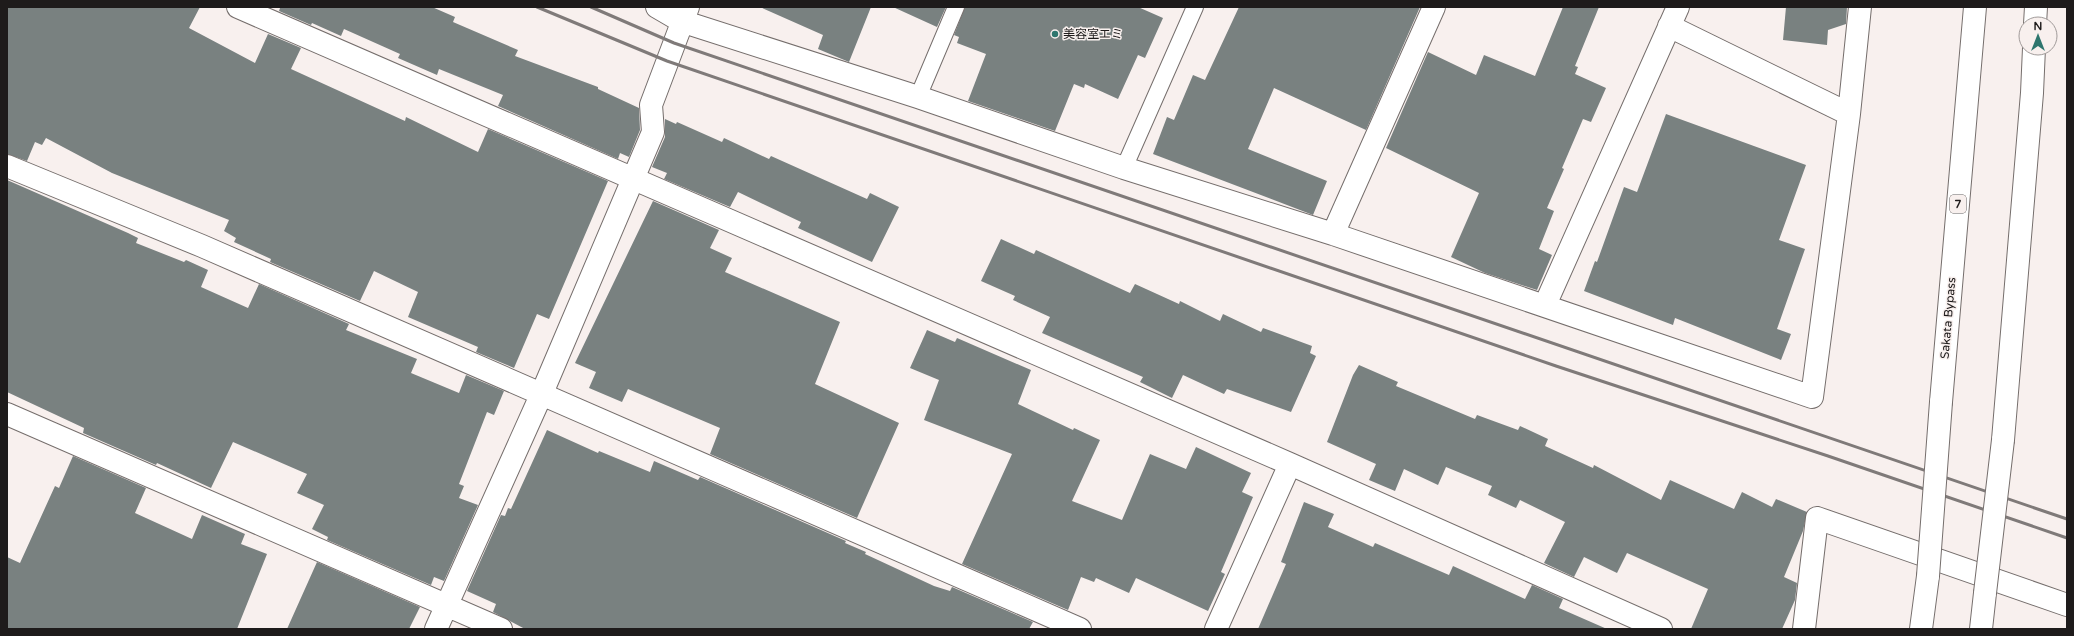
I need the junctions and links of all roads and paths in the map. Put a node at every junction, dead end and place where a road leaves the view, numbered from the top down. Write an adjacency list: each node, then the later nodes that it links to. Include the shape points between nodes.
1 (238, 7): 15 (main road)
2 (657, 7): 8 (main road)
3 (956, 7): 11 (lane)
4 (1195, 7): 14 (lane)
5 (1434, 7): 16 (main road)
6 (1860, 7): 12 (main road)
7 (1975, 7): 29 (main road, Sakata Bypass / 7, bridge, via 1928,576)
8 (685, 14): 11 (main road); 15 (main road, via 651,105 653,132)
9 (1673, 17): 12 (main road); 17 (main road)
10 (2034, 56): 30 (main road, bridge, via 2003,440)
11 (918, 97): 14 (main road)
12 (1849, 114): 17 (main road, via 1812,397)
13 (7, 166): 18 (main road, via 202,246)
14 (1124, 168): 16 (main road)
15 (632, 179): 18 (main road); 20 (main road)
16 (1333, 234): 17 (main road)
17 (1545, 305)
18 (542, 393): 21 (main road); 25 (main road)
19 (7, 414): 21 (main road)
20 (1290, 464): 26 (main road); 27 (main road)
21 (446, 605): 23 (main road); 24 (main road)
22 (2067, 605): 28 (main road, via 1817,518)
23 (436, 629)
24 (501, 629)
25 (1080, 629)
26 (1216, 629)
27 (1661, 629)
28 (1804, 629)
29 (1921, 629)
30 (1981, 629)

